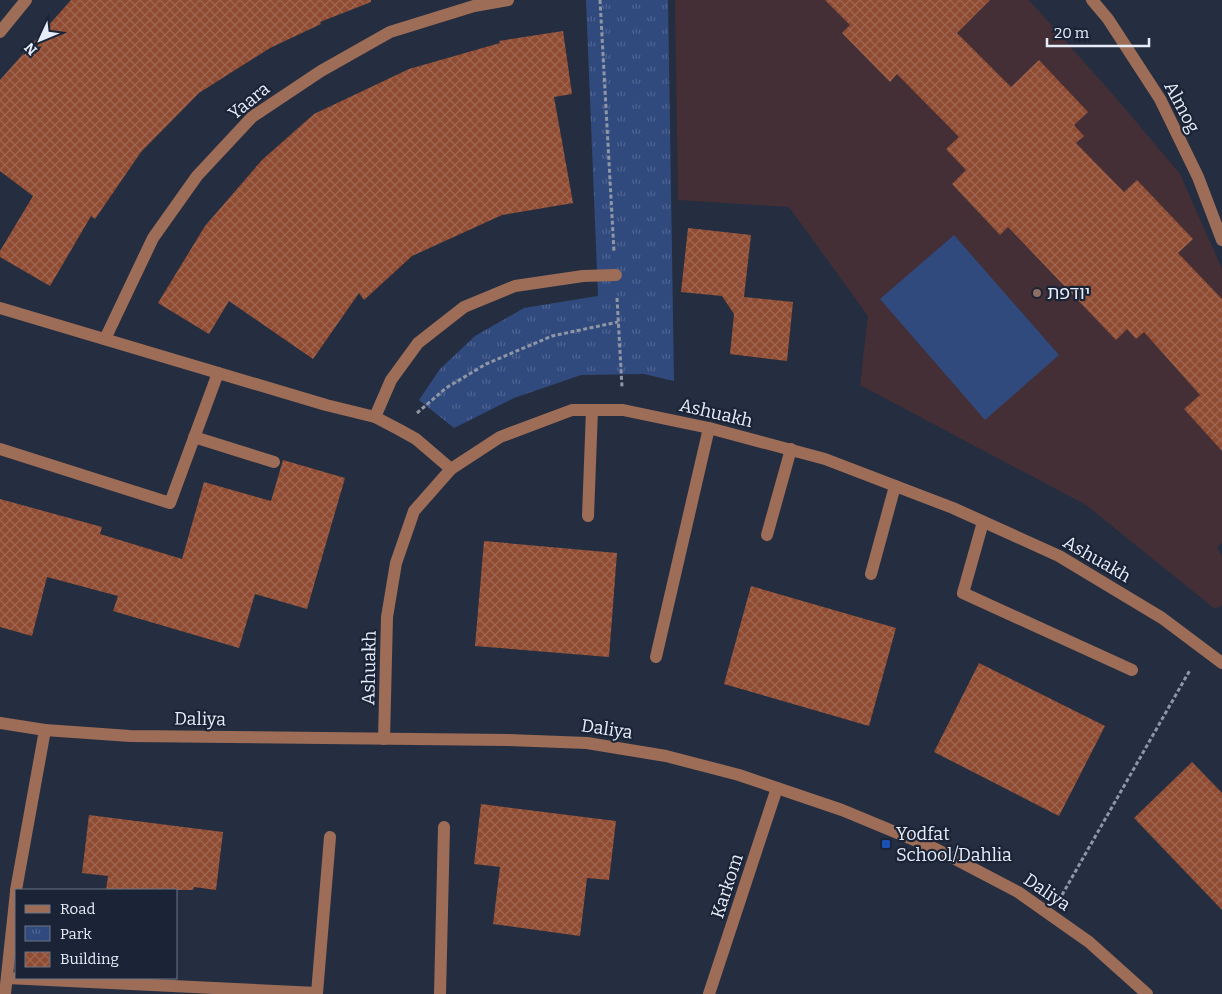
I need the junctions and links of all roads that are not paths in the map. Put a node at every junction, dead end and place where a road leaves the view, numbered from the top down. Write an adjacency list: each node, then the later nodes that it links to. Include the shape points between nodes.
1 (26, 0): 4 (street)
2 (508, 0): 8 (street, Yaara, via 474,6 390,32 321,70 252,117 197,176 154,238)
3 (1092, 0): 5 (street, Almog, via 1160,99 1198,177)
4 (0, 32)
5 (1222, 240)
6 (616, 275): 11 (street, via 583,276 515,286 464,307 418,343 391,380)
7 (0, 308): 8 (street)
8 (105, 339): 9 (street)
9 (218, 373): 11 (street); 13 (street)
10 (592, 410): 12 (street, Ashuakh, via 623,410); 17 (street, Ashuakh, via 572,410 500,437); 19 (street)
11 (375, 417): 17 (street, via 416,439)
12 (709, 428): 15 (street, Ashuakh); 23 (street)
13 (194, 437): 14 (street, via 170,503); 16 (street)
14 (0, 449)
15 (791, 450): 18 (street, Ashuakh, via 826,459); 21 (street)
16 (274, 462)
17 (451, 469): 28 (street, Ashuakh, via 414,511 396,563 387,617)
18 (895, 486): 20 (street, Ashuakh); 22 (street)
19 (588, 516)
20 (983, 522): 24 (street, Ashuakh, via 1060,556 1162,618); 25 (street, via 963,593)
21 (768, 534)
22 (871, 574)
23 (656, 657)
24 (1222, 662)
25 (1132, 670)
26 (0, 723): 27 (street, Daliya)
27 (46, 730): 28 (street, Daliya, via 130,736); 32 (street)
28 (384, 739): 29 (street, Daliya, via 587,743 666,756)
29 (777, 788): 39 (street, Karkom); 40 (street, Daliya, via 842,810 936,849 1018,892 1088,942)
30 (444, 827): 38 (street)
31 (330, 836): 36 (street, via 318,992)
32 (16, 889)
33 (15, 900): 34 (street)
34 (6, 978): 35 (street); 37 (street)
35 (15, 978)
36 (28, 979)
37 (5, 994)
38 (440, 994)
39 (709, 994)
40 (1146, 994)

